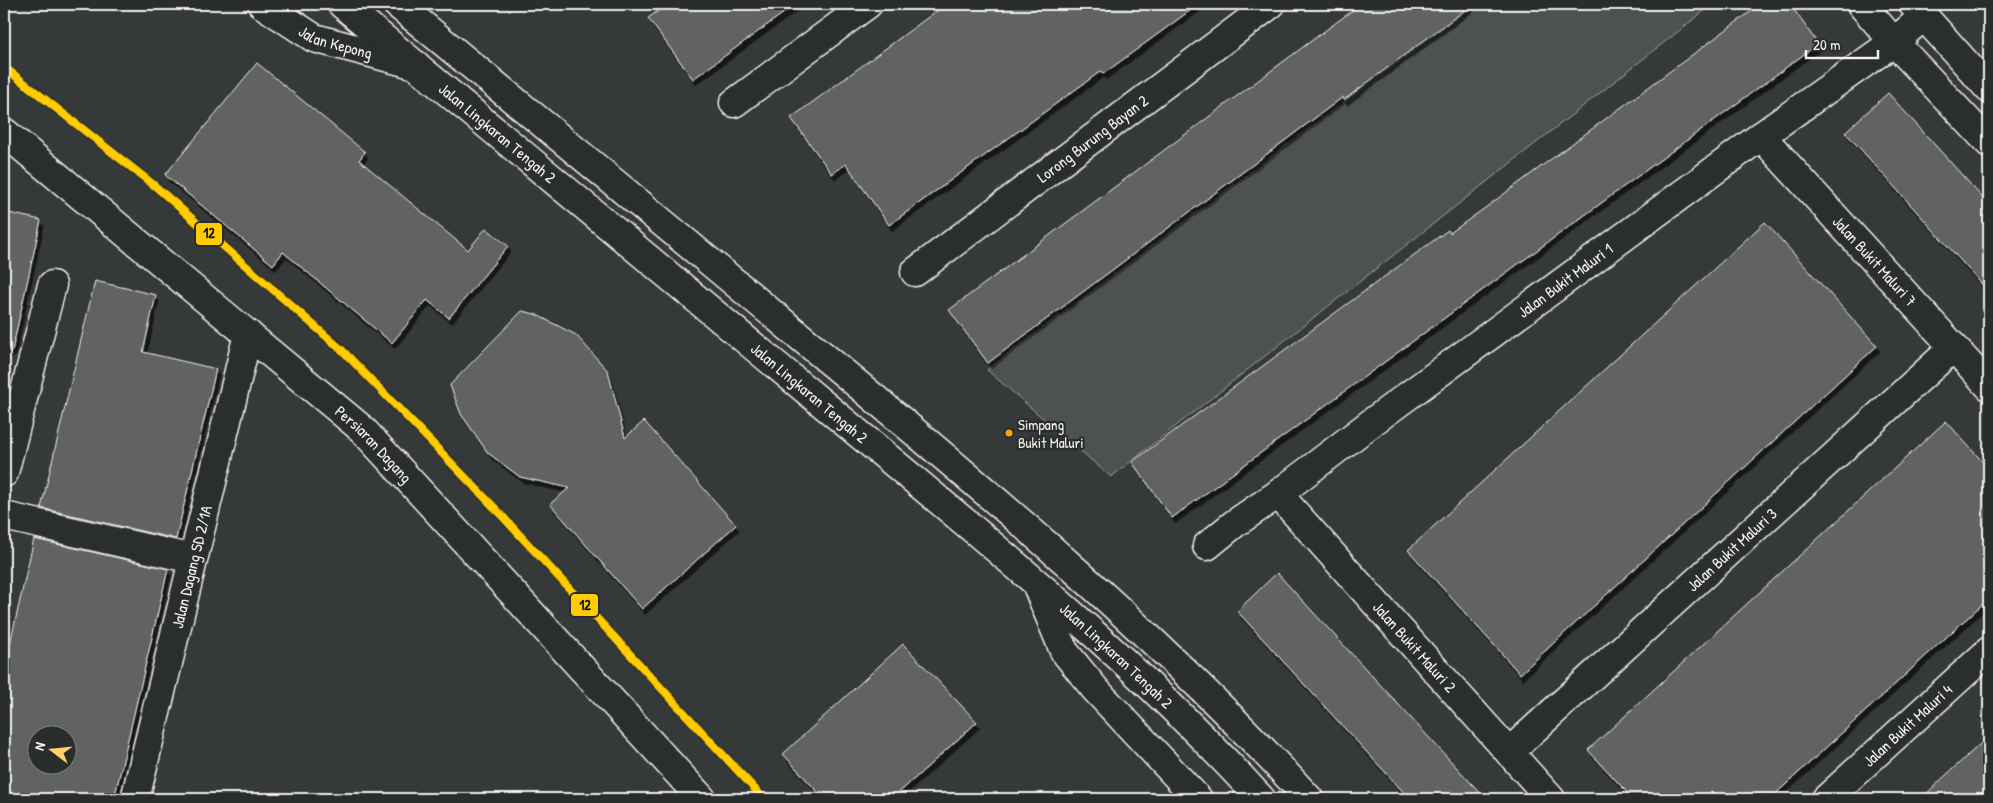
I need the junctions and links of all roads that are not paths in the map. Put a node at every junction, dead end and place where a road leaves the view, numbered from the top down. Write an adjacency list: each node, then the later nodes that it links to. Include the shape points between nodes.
1 (262, 4): 11 (main road, Jalan Kepong, via 314,38)
2 (342, 4): 11 (main road, Jalan Lingkaran Tengah 2)
3 (397, 4): 9 (main road)
4 (408, 4): 9 (main road)
5 (868, 4): 13 (main road)
6 (1271, 4): 17 (main road, Lorong Burung Bayan 2)
7 (1861, 4): 10 (main road)
8 (1919, 10): 10 (main road, Jalan Bukit Maluri 1); 12 (main road)
9 (436, 36): 34 (main road, via 961,470 1170,658 1257,742)
10 (1894, 42): 15 (main road, Jalan Bukit Maluri 1); 16 (main road)
11 (416, 65): 27 (main road, Jalan Lingkaran Tengah 2)
12 (1989, 89)
13 (734, 103)
14 (4, 132): 19 (main road, Persiaran Dagang)
15 (1761, 136): 20 (main road, Jalan Bukit Maluri 7); 23 (main road, Jalan Bukit Maluri 1)
16 (1989, 143)
17 (915, 272)
18 (52, 285): 22 (main road)
19 (248, 334): 26 (main road, Jalan Dagang SD 2/1A); 31 (main road, Persiaran Dagang, via 362,429)
20 (1954, 348): 21 (main road, Jalan Bukit Maluri 7); 29 (main road, Jalan Bukit Maluri 3)
21 (1989, 386)
22 (4, 471)
23 (1278, 494): 25 (main road, Jalan Bukit Maluri 1); 29 (main road, Jalan Bukit Maluri 2)
24 (4, 516): 26 (main road)
25 (1207, 546)
26 (193, 559): 30 (main road, Jalan Dagang SD 2/1A)
27 (1035, 580): 32 (main road, via 1064,652); 33 (main road, Jalan Lingkaran Tengah 2)
28 (1989, 651): 36 (main road, Jalan Bukit Maluri 4)
29 (1509, 752): 35 (main road, Jalan Bukit Maluri 2)
30 (135, 799)
31 (702, 799)
32 (1198, 799)
33 (1261, 799)
34 (1309, 799)
35 (1552, 799)
36 (1826, 799)

